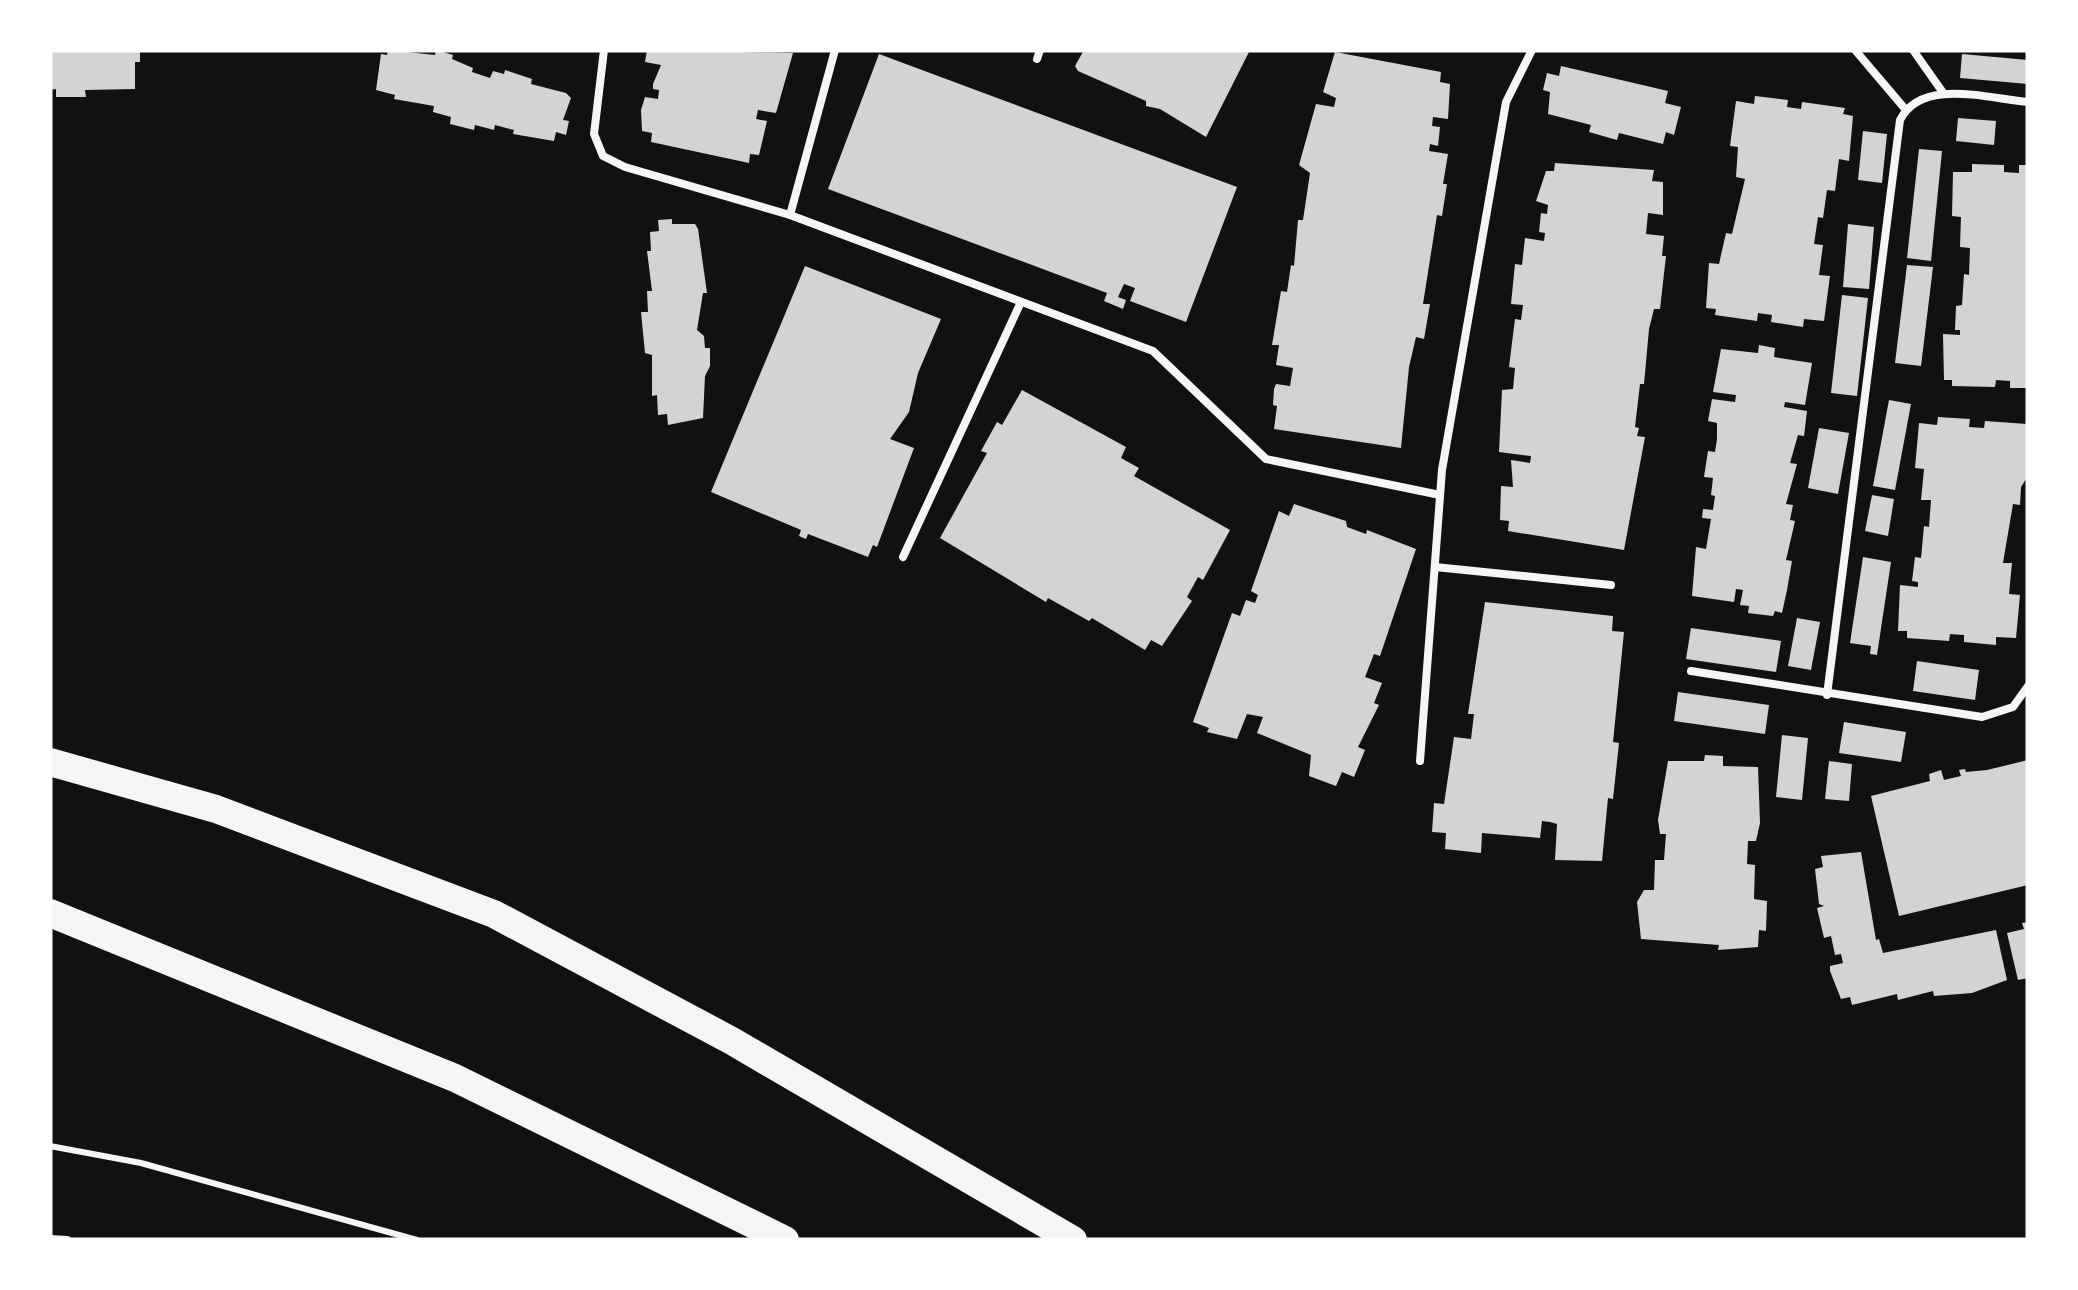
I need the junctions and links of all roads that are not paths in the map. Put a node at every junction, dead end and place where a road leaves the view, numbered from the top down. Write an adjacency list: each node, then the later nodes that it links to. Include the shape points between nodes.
1 (604, 50): 9 (lane, via 594,134 603,156)
2 (835, 50): 9 (lane)
3 (1532, 50): 11 (lane, via 1506,102)
4 (1855, 50): 8 (lane)
5 (1913, 50): 6 (lane)
6 (1944, 94): 7 (lane); 8 (lane)
7 (2028, 102)
8 (1906, 110): 17 (lane)
9 (790, 215): 10 (lane)
10 (1021, 302): 11 (lane, via 1153,351 1266,459); 12 (lane)
11 (1440, 495): 13 (lane)
12 (904, 557)
13 (1435, 566): 14 (lane); 20 (lane)
14 (1612, 585)
15 (1691, 672): 17 (lane)
16 (2028, 686): 18 (lane)
17 (1828, 694): 18 (lane, via 1982,718)
18 (2017, 702): 19 (lane)
19 (2028, 712)
20 (1420, 761)
21 (50, 762): 26 (highway, via 216,809 494,914 732,1040)
22 (50, 912): 25 (highway, via 455,1078)
23 (50, 1239): 24 (lane)
24 (67, 1240)
25 (785, 1240)
26 (1073, 1240)

